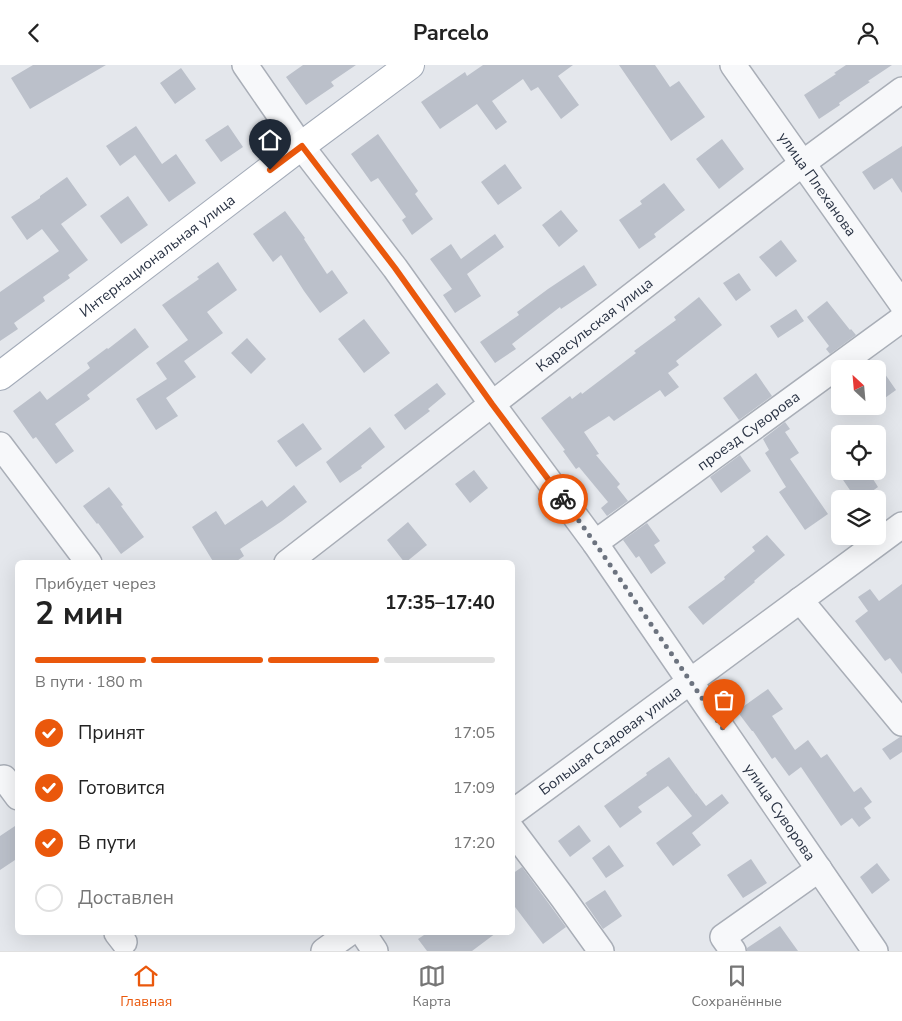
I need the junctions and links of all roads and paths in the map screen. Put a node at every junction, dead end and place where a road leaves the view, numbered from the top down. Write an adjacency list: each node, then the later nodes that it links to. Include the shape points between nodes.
1 (245, 65): 5 (street, улица Суворова)
2 (410, 65): 5 (main road, Интернациональная улица)
3 (733, 65): 6 (street, улица Плеханова)
4 (902, 90): 6 (street, Карасульская улица)
5 (302, 146): 9 (main road, Интернациональная улица); 10 (street, улица Суворова, via 395,268)
6 (802, 163): 7 (street, улица Плеханова); 10 (street, Карасульская улица)
7 (902, 303)
8 (902, 319): 13 (street, проезд Суворова)
9 (0, 376)
10 (492, 404): 13 (street, улица Суворова); 15 (street, Карасульская улица)
11 (0, 445): 14 (street)
12 (902, 525): 16 (street, Большая Садовая улица)
13 (595, 543): 17 (street, улица Суворова)
14 (87, 560)
15 (291, 560)
16 (800, 599): 17 (street, Большая Садовая улица); 18 (street)
17 (690, 681): 19 (street, Большая Садовая улица); 21 (street, улица Суворова)
18 (902, 723)
19 (515, 811)
20 (515, 834): 26 (street)
21 (816, 856): 27 (street, via 723,937); 28 (street, улица Суворова)
22 (346, 935): 24 (street)
23 (364, 935): 25 (street)
24 (324, 951)
25 (375, 951)
26 (601, 951)
27 (733, 951)
28 (875, 951)

